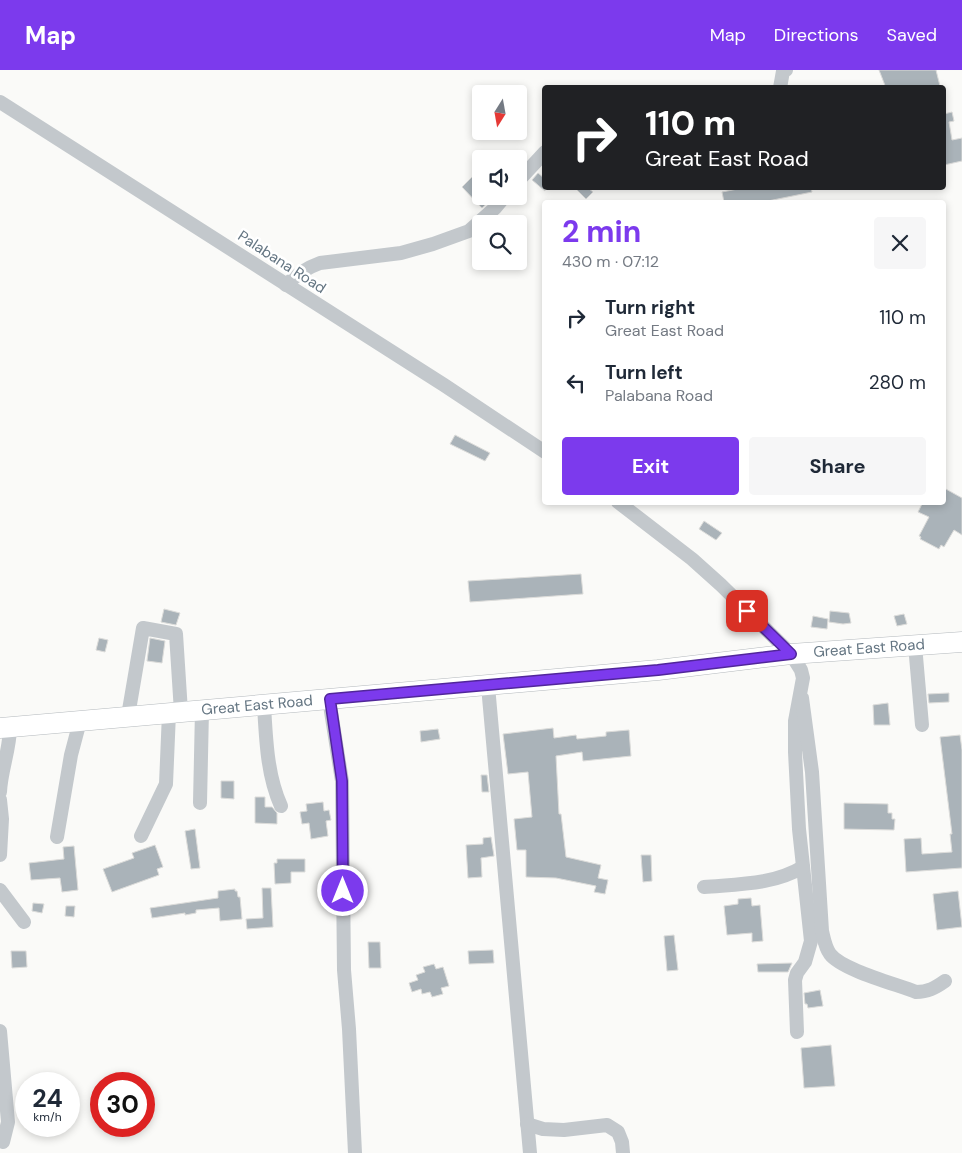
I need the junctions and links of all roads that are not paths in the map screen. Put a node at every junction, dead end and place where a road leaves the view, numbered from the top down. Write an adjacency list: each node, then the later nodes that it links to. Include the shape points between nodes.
1 (786, 70): 2 (street)
2 (781, 85)
3 (0, 102): 7 (street, Palabana Road)
4 (542, 155): 5 (street)
5 (527, 171)
6 (498, 205): 7 (street, via 468,231 401,253 320,263 296,275)
7 (286, 285): 8 (street, Palabana Road)
8 (542, 450)
9 (622, 505): 12 (street, via 692,559)
10 (962, 642): 11 (highway, Great East Road)
11 (915, 645): 12 (highway, Great East Road); 21 (street)
12 (791, 654): 13 (highway, Great East Road); 14 (street, via 803,678)
13 (488, 686): 15 (highway, Great East Road); 37 (street)
14 (801, 695): 30 (street, via 795,722 794,752); 34 (street, via 812,772 825,946 836,961 916,992 927,992)
15 (330, 699): 16 (highway, Great East Road); 39 (street, via 342,781 344,952)
16 (264, 705): 17 (highway, Great East Road); 26 (street, via 269,762)
17 (202, 710): 18 (highway, Great East Road); 25 (street)
18 (175, 712): 19 (highway, Great East Road); 19 (street, via 176,634 143,628); 27 (street, via 166,784)
19 (128, 716): 20 (highway, Great East Road)
20 (80, 721): 22 (highway, Great East Road); 28 (street)
21 (922, 725)
22 (5, 728): 23 (street, via 10,743)
23 (0, 792)
24 (0, 800): 29 (street)
25 (200, 803)
26 (281, 806)
27 (141, 836)
28 (57, 838)
29 (0, 855)
30 (803, 868): 31 (street, via 762,882); 36 (street, via 811,941 795,980)
31 (704, 887)
32 (0, 890): 33 (street)
33 (24, 922)
34 (944, 981)
35 (0, 1031): 38 (street, via 8,1122)
36 (798, 1032)
37 (526, 1124): 40 (street); 41 (street, via 564,1130 607,1126 618,1132)
38 (3, 1142)
39 (355, 1153)
40 (530, 1153)
41 (623, 1153)

